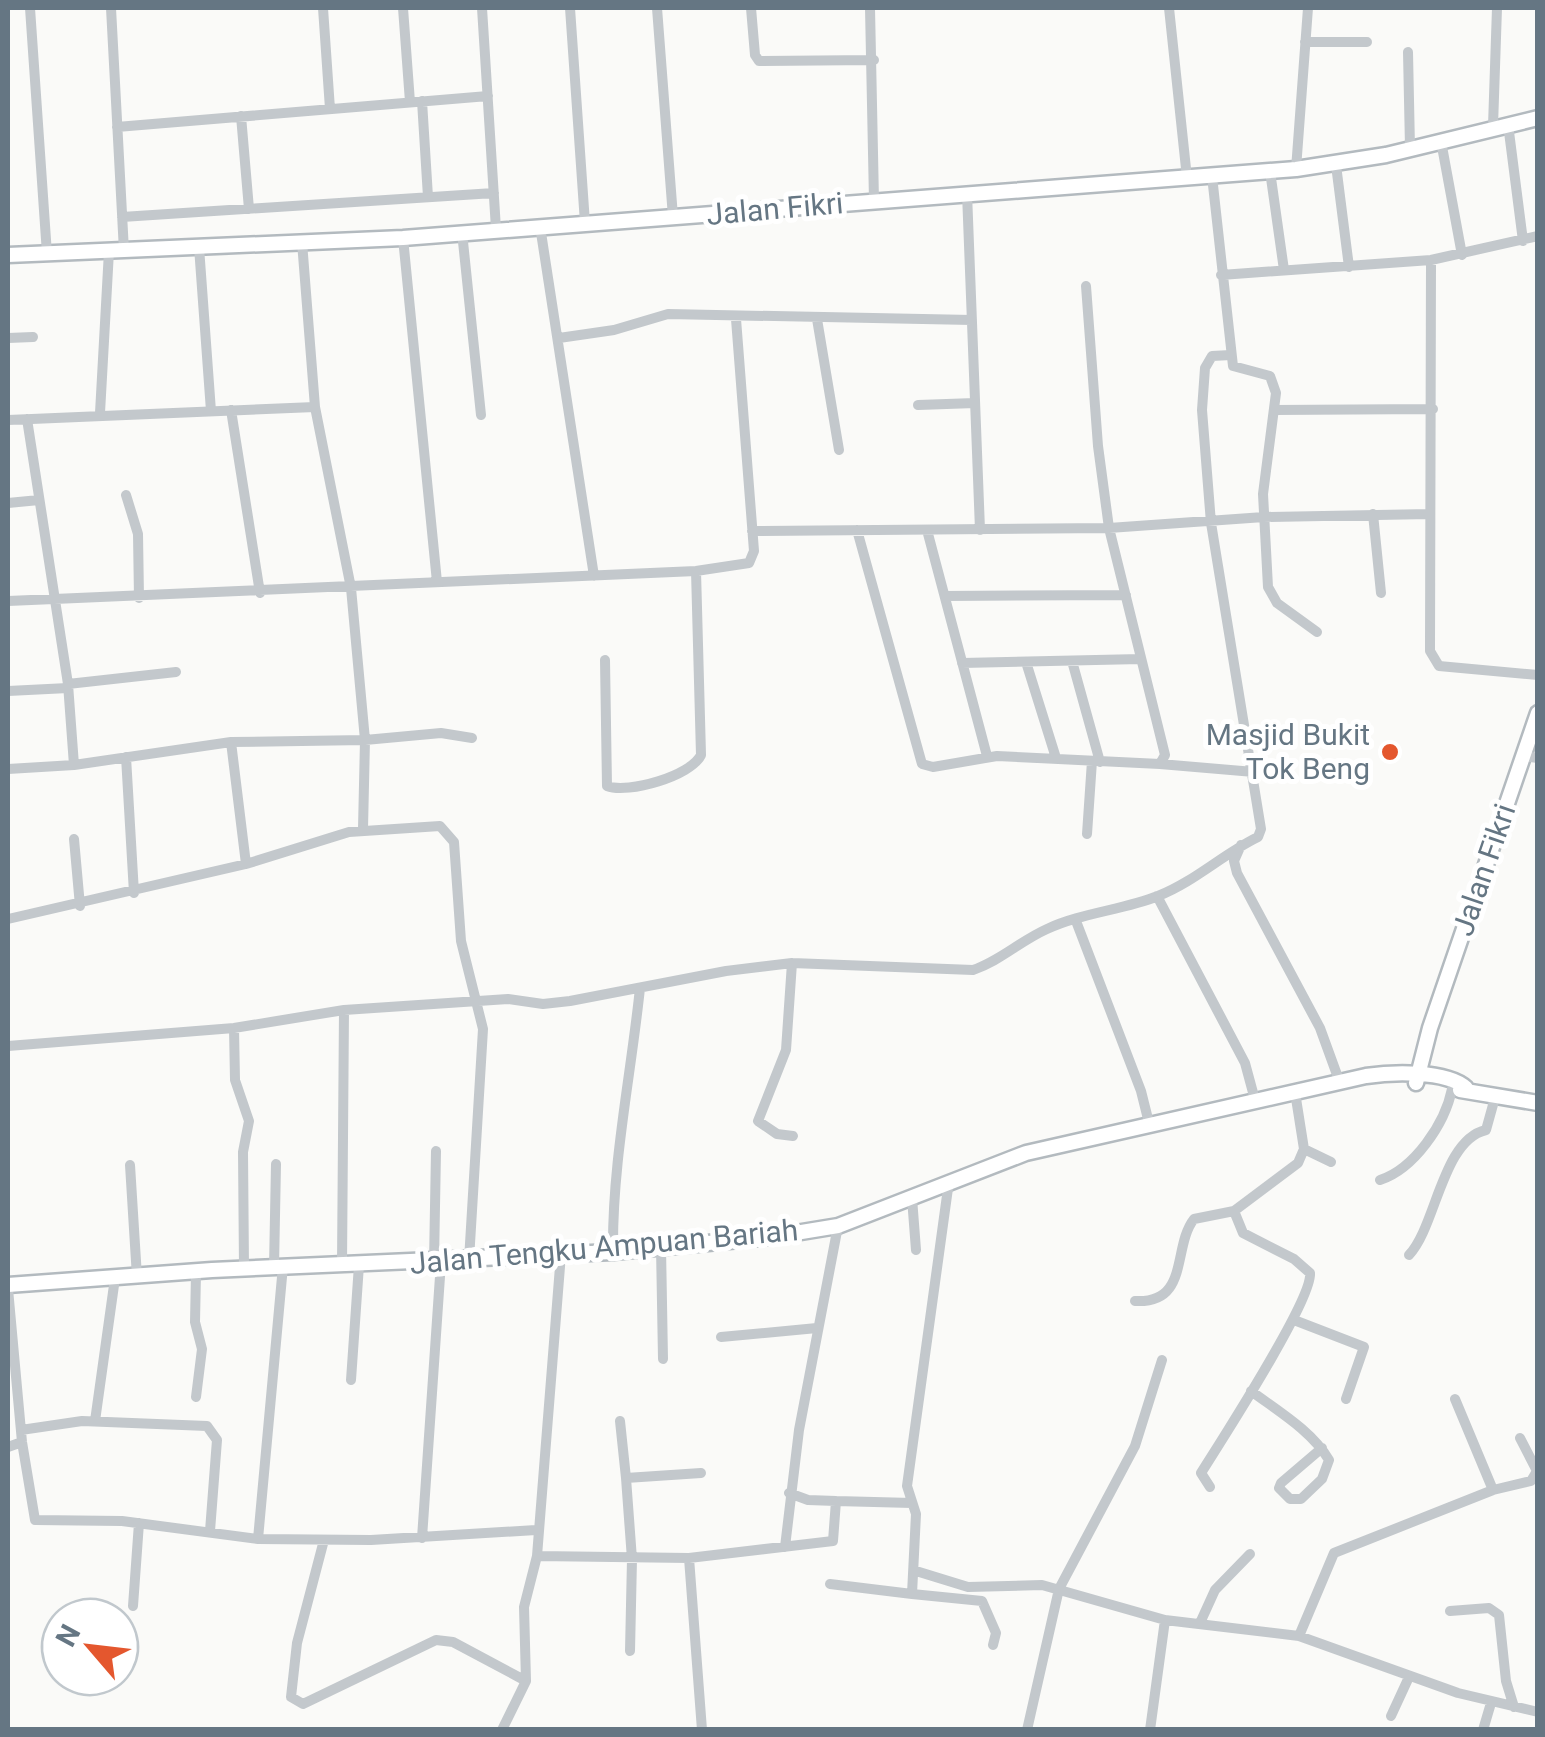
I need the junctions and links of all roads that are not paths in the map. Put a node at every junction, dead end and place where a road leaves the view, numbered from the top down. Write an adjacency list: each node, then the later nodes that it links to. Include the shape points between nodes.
1 (30, 8): 48 (street)
2 (110, 8): 23 (street)
3 (324, 8): 19 (street)
4 (403, 8): 18 (street)
5 (482, 8): 17 (street)
6 (570, 8): 38 (street)
7 (658, 8): 37 (street)
8 (752, 8): 16 (street, via 754,55 760,61)
9 (870, 8): 16 (street)
10 (1170, 8): 30 (street)
11 (1308, 8): 13 (street)
12 (1497, 8): 22 (street)
13 (1305, 42): 14 (street); 27 (street)
14 (1367, 42)
15 (1408, 52): 25 (street)
16 (874, 60): 34 (street)
17 (488, 96): 18 (street); 31 (street)
18 (416, 102): 19 (street); 33 (street)
19 (330, 109): 20 (street)
20 (241, 116): 23 (street); 35 (street)
21 (1538, 118): 22 (street, Jalan Fikri)
22 (1500, 125): 24 (street, Jalan Fikri); 44 (street)
23 (117, 127): 36 (street)
24 (1441, 141): 25 (street, Jalan Fikri); 49 (street)
25 (1410, 148): 26 (street, Jalan Fikri)
26 (1336, 165): 27 (street, Jalan Fikri); 52 (street)
27 (1296, 169): 28 (street, Jalan Fikri)
28 (1270, 171): 29 (street, Jalan Fikri); 53 (street)
29 (1212, 176): 30 (street, Jalan Fikri); 54 (street)
30 (1187, 178): 32 (street, Jalan Fikri)
31 (494, 193): 33 (street); 40 (street)
32 (966, 193): 34 (street, Jalan Fikri); 58 (street)
33 (428, 197): 35 (street)
34 (874, 200): 37 (street, Jalan Fikri)
35 (249, 209): 36 (street)
36 (122, 217): 47 (street)
37 (673, 217): 38 (street, Jalan Fikri)
38 (584, 223): 39 (street, Jalan Fikri)
39 (540, 226): 40 (street, Jalan Fikri); 61 (street)
40 (496, 229): 41 (street, Jalan Fikri)
41 (462, 232): 43 (street, Jalan Fikri); 71 (street)
42 (1538, 236): 44 (street)
43 (403, 238): 45 (street, Jalan Fikri); 89 (street)
44 (1523, 241): 49 (street)
45 (302, 242): 46 (street, Jalan Fikri); 65 (street)
46 (199, 247): 47 (street, Jalan Fikri); 69 (street)
47 (116, 251): 48 (street, Jalan Fikri); 70 (street)
48 (47, 254): 50 (street, Jalan Fikri)
49 (1462, 254): 51 (street)
50 (8, 255)
51 (1431, 260): 52 (street); 66 (street)
52 (1349, 267): 53 (street)
53 (1284, 270): 54 (street)
54 (1221, 275): 62 (street)
55 (1086, 286): 82 (street)
56 (736, 319): 57 (street); 61 (street, via 663,314); 86 (street)
57 (818, 319): 58 (street); 74 (street)
58 (972, 320): 63 (street)
59 (33, 337): 60 (street)
60 (8, 338)
61 (560, 338): 88 (street)
62 (1231, 355): 68 (street, via 1236,369 1270,376); 81 (street, via 1212,356 1205,368)
63 (975, 403): 64 (street); 85 (street)
64 (918, 405)
65 (315, 408): 67 (street); 90 (street)
66 (1432, 409): 68 (street); 79 (street)
67 (231, 410): 69 (street); 91 (street)
68 (1274, 410): 80 (street)
69 (212, 411): 70 (street)
70 (100, 413): 72 (street)
71 (481, 414)
72 (27, 419): 73 (street); 76 (street)
73 (8, 420)
74 (839, 450)
75 (126, 495): 95 (street, via 138,534)
76 (40, 500): 77 (street); 96 (street)
77 (8, 502)
78 (1373, 514): 79 (street); 80 (street); 92 (street)
79 (1430, 514): 105 (street, via 1433,662)
80 (1264, 517): 81 (street); 98 (street, via 1272,596)
81 (1210, 523): 82 (street); 120 (street)
82 (1109, 528): 85 (street); 93 (street)
83 (857, 530): 84 (street); 86 (street); 112 (street, via 922,764)
84 (927, 530): 85 (street); 94 (street)
85 (980, 530)
86 (752, 531): 87 (street, via 749,563)
87 (696, 571): 88 (street); 100 (street, via 698,762 620,789 607,786)
88 (594, 576): 89 (street)
89 (437, 582): 90 (street)
90 (351, 588): 91 (street); 110 (street)
91 (260, 592): 95 (street)
92 (1381, 593)
93 (1126, 594): 94 (street); 99 (street)
94 (945, 596): 103 (street)
95 (139, 598): 96 (street)
96 (54, 601): 97 (street); 106 (street)
97 (8, 602)
98 (1317, 632)
99 (1141, 659): 101 (street); 117 (street, via 1164,754)
100 (605, 660)
101 (1072, 661): 102 (street); 116 (street)
102 (1026, 662): 103 (street); 115 (street)
103 (962, 663): 112 (street)
104 (176, 672): 106 (street)
105 (1538, 675)
106 (68, 686): 107 (street); 118 (street)
107 (8, 691)
108 (1538, 714): 114 (street, Jalan Fikri)
109 (472, 738): 110 (street, via 441,733)
110 (365, 740): 111 (street); 121 (street)
111 (231, 742): 113 (street); 126 (street)
112 (987, 756): 115 (street)
113 (126, 757): 118 (street); 128 (street)
114 (1530, 757): 138 (street, Jalan Fikri)
115 (1056, 758): 116 (street)
116 (1096, 762): 117 (street); 122 (street)
117 (1160, 764): 120 (street)
118 (74, 765): 119 (street)
119 (8, 769)
120 (1254, 772): 124 (street, via 1261,829)
121 (364, 829): 126 (street); 135 (street, via 432,824 451,834 461,941)
122 (1086, 834)
123 (74, 839): 130 (street)
124 (1242, 844): 125 (street); 127 (street)
125 (1215, 859): 127 (street); 129 (street)
126 (246, 864): 128 (street)
127 (1237, 872): 142 (street, via 1320,1028)
128 (134, 893): 130 (street)
129 (1157, 896): 132 (street); 146 (street, via 1245,1062)
130 (80, 906): 131 (street)
131 (8, 920)
132 (1076, 921): 133 (street, via 1052,926 973,970); 148 (street)
133 (792, 963): 134 (street); 149 (street, via 786,1050 758,1121)
134 (640, 988): 135 (street, via 543,1004); 162 (street, via 617,1156)
135 (478, 1004): 136 (street); 165 (street, via 483,1029)
136 (344, 1010): 137 (street); 167 (street)
137 (234, 1028): 140 (street); 170 (street, via 235,1080 249,1121)
138 (1430, 1028): 139 (street, Jalan Fikri); 141 (street, Jalan Fikri)
139 (1428, 1045): 141 (street, Jalan Fikri); 143 (street, via 1430,1062)
140 (8, 1046)
141 (1414, 1079): 142 (street, Jalan Tengku Ampuan Bariah); 143 (street, Jalan Tengku Ampuan Bariah)
142 (1340, 1082): 144 (street, Jalan Tengku Ampuan Bariah)
143 (1460, 1087): 145 (street, Jalan Tengku Ampuan Bariah); 156 (street, via 1430,1138 1398,1174)
144 (1295, 1092): 146 (street, Jalan Tengku Ampuan Bariah); 150 (street)
145 (1496, 1094): 147 (street, Jalan Tengku Ampuan Bariah); 164 (street, via 1486,1130 1473,1135 1436,1193 1421,1242)
146 (1256, 1100): 148 (street, Jalan Tengku Ampuan Bariah)
147 (1538, 1103)
148 (1149, 1123): 155 (street, Jalan Tengku Ampuan Bariah)
149 (793, 1136)
150 (1304, 1149): 152 (street); 158 (street, via 1290,1170)
151 (436, 1152): 166 (street)
152 (1331, 1162)
153 (276, 1164): 169 (street)
154 (130, 1165): 172 (street)
155 (949, 1180): 157 (street, Jalan Tengku Ampuan Bariah); 198 (street, via 908,1477)
156 (1380, 1180)
157 (912, 1198): 159 (street, Jalan Tengku Ampuan Bariah); 161 (street)
158 (1234, 1210): 175 (street, via 1194,1218 1173,1285 1159,1297); 176 (street, via 1242,1233 1310,1273)
159 (838, 1226): 160 (street, Jalan Tengku Ampuan Bariah); 177 (street)
160 (662, 1247): 162 (street, Jalan Tengku Ampuan Bariah); 179 (street)
161 (916, 1250)
162 (613, 1252): 163 (street, Jalan Tengku Ampuan Bariah)
163 (561, 1254): 165 (street, Jalan Tengku Ampuan Bariah); 200 (street)
164 (1409, 1255)
165 (469, 1260): 166 (street, Jalan Tengku Ampuan Bariah)
166 (438, 1262): 168 (street, Jalan Tengku Ampuan Bariah); 202 (street)
167 (342, 1264): 168 (street, Jalan Tengku Ampuan Bariah); 169 (street, Jalan Tengku Ampuan Bariah)
168 (360, 1265): 181 (street)
169 (278, 1267): 170 (street, Jalan Tengku Ampuan Bariah); 203 (street)
170 (244, 1268): 171 (street, Jalan Tengku Ampuan Bariah)
171 (196, 1272): 172 (street, Jalan Tengku Ampuan Bariah); 183 (street, via 202,1349)
172 (137, 1276): 173 (street, Jalan Tengku Ampuan Bariah)
173 (115, 1278): 174 (street, Jalan Tengku Ampuan Bariah); 186 (street)
174 (8, 1287): 188 (street)
175 (1136, 1301)
176 (1294, 1320): 182 (street); 184 (street, via 1364,1347)
177 (817, 1328): 178 (street); 196 (street)
178 (721, 1338)
179 (663, 1360)
180 (1162, 1360): 212 (street, via 1134,1446)
181 (351, 1380)
182 (1252, 1391): 191 (street); 194 (street, via 1201,1473)
183 (196, 1397)
184 (1346, 1399)
185 (1455, 1399): 195 (street)
186 (95, 1421): 188 (street); 201 (street, via 214,1430)
187 (620, 1421): 193 (street)
188 (22, 1436): 190 (street); 199 (street, via 35,1520)
189 (1520, 1438): 195 (street, via 1536,1476)
190 (8, 1447)
191 (1322, 1448): 191 (street, via 1281,1482 1290,1499 1301,1499 1326,1473 1329,1460)
192 (702, 1474): 193 (street)
193 (626, 1478): 209 (street)
194 (1210, 1487)
195 (1493, 1490): 218 (street, via 1334,1553)
196 (789, 1492): 197 (street); 205 (street)
197 (836, 1501): 198 (street); 205 (street, via 833,1540)
198 (912, 1503): 210 (street)
199 (139, 1523): 201 (street); 214 (street)
200 (536, 1530): 202 (street); 207 (street)
201 (210, 1531): 203 (street)
202 (422, 1538): 204 (street)
203 (258, 1539): 204 (street)
204 (324, 1540): 222 (street, via 295,1654 295,1701 303,1704 436,1640 453,1642)
205 (785, 1547): 208 (street)
206 (1250, 1554): 217 (street, via 1216,1590)
207 (537, 1556): 209 (street); 222 (street, via 524,1607)
208 (689, 1558): 209 (street); 228 (street)
209 (632, 1559): 220 (street)
210 (916, 1571): 212 (street, via 968,1587); 213 (street)
211 (830, 1584): 213 (street)
212 (1059, 1589): 216 (street); 229 (street)
213 (912, 1594): 219 (street, via 982,1601 996,1634)
214 (134, 1597)
215 (1450, 1611): 224 (street, via 1489,1608 1499,1615)
216 (1165, 1620): 217 (street); 230 (street)
217 (1200, 1624): 218 (street)
218 (1299, 1636): 221 (street)
219 (993, 1644)
220 (630, 1651)
221 (1409, 1677): 223 (street); 226 (street)
222 (526, 1681): 227 (street)
223 (1491, 1703): 224 (street); 231 (street)
224 (1514, 1707): 225 (street)
225 (1538, 1712)
226 (1391, 1716)
227 (502, 1730)
228 (702, 1730)
229 (1027, 1730)
230 (1150, 1730)
231 (1483, 1730)

